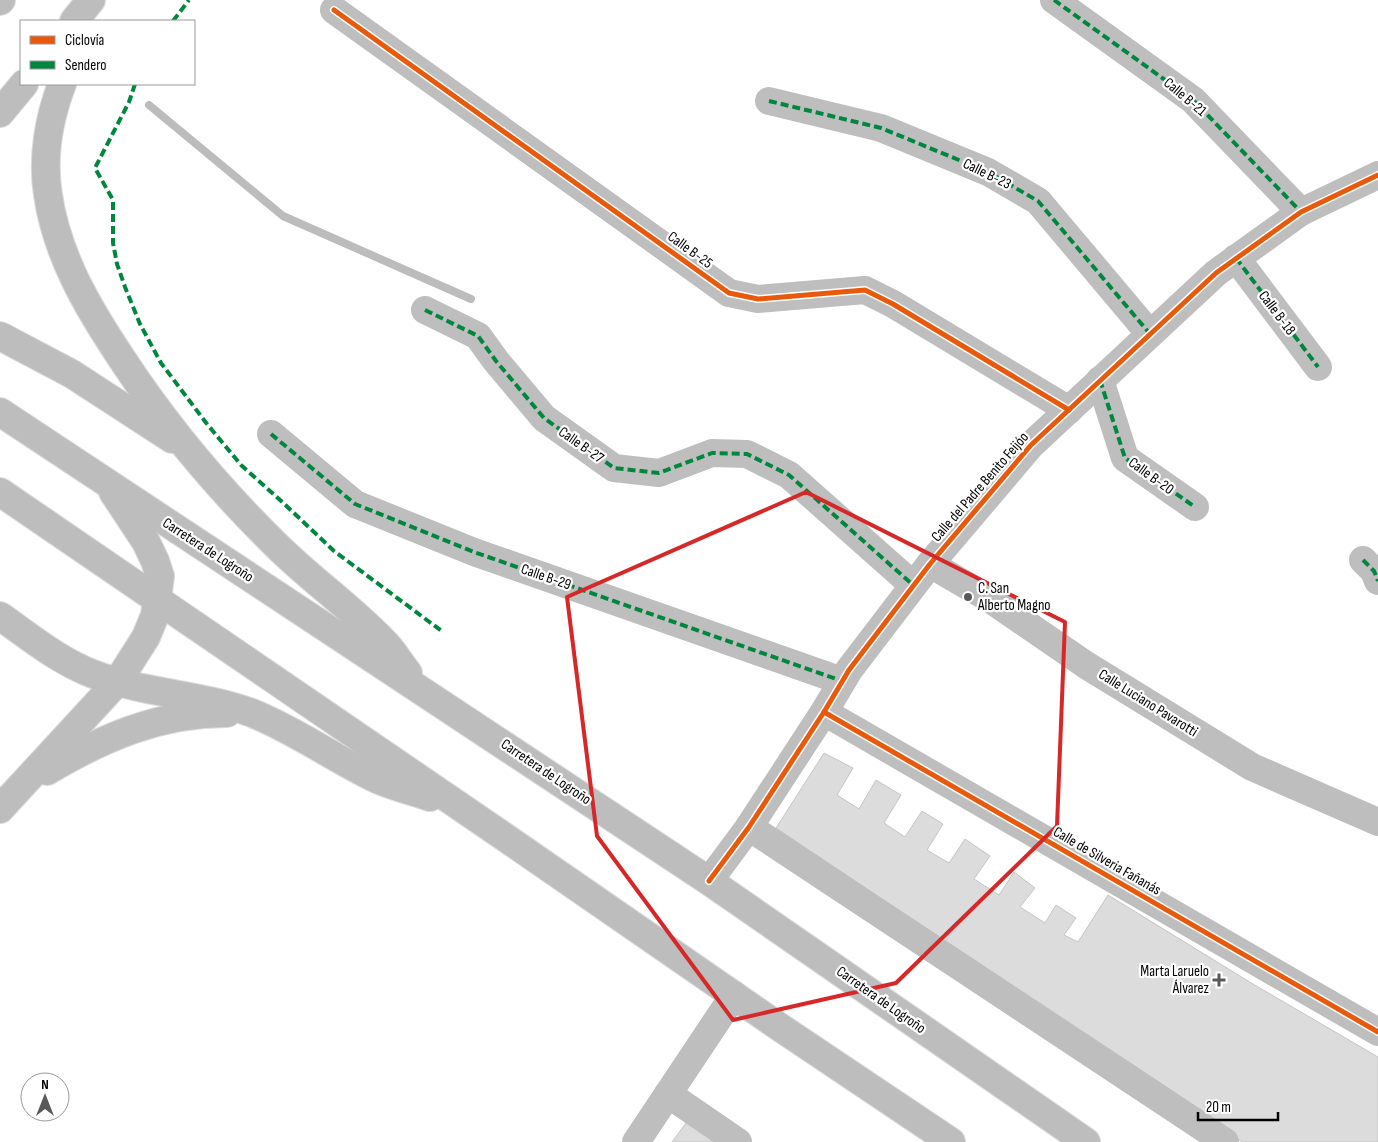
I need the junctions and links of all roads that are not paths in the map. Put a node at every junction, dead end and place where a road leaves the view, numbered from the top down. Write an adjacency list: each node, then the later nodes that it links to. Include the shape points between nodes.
1 (91, 0): 5 (highway)
2 (107, 0): 6 (highway)
3 (1054, 0): 12 (street, Calle B-21, via 1193,100)
4 (334, 10): 19 (street, Calle B-25, via 728,293 758,299 865,290)
5 (75, 20)
6 (96, 20)
7 (23, 85): 10 (highway)
8 (62, 85): 22 (highway, via 49,129 46,160 47,193 61,249 104,332 141,388)
9 (769, 101): 15 (street, Calle B-23, via 880,128 988,172 1038,201)
10 (0, 113)
11 (1378, 175): 12 (street, Calle del Padre Benito Feijóo)
12 (1301, 212): 13 (street, Calle del Padre Benito Feijóo)
13 (1236, 258): 15 (street, Calle del Padre Benito Feijóo); 17 (street, Calle B-18)
14 (425, 310): 27 (street, Calle B-27, via 478,336 544,418 614,468 659,473 712,453 747,454 789,475)
15 (1150, 334): 18 (street, Calle del Padre Benito Feijóo)
16 (0, 336): 22 (highway, via 72,374)
17 (1318, 368)
18 (1100, 380): 19 (street, Calle del Padre Benito Feijóo); 25 (street, Calle B-20, via 1125,458)
19 (1068, 410): 26 (street, Calle del Padre Benito Feijóo, via 1031,445)
20 (0, 412): 23 (highway, Carretera de Logroño)
21 (271, 434): 31 (street, Calle B-29, via 355,504 474,552)
22 (190, 451): 32 (highway, via 277,546 383,640)
23 (109, 485): 28 (highway, via 155,561 160,576); 32 (highway, Carretera de Logroño)
24 (0, 492): 28 (highway)
25 (1195, 507)
26 (930, 564): 27 (street, Calle del Padre Benito Feijóo); 38 (street, Calle Luciano Pavarotti, via 1252,767)
27 (913, 586): 31 (street, Calle del Padre Benito Feijóo)
28 (157, 599): 30 (highway, via 155,615 146,637); 37 (highway)
29 (0, 616): 30 (highway, via 65,661)
30 (118, 681): 34 (highway, via 194,696); 35 (highway)
31 (842, 681): 33 (street, Calle del Padre Benito Feijóo)
32 (420, 688): 40 (highway, Carretera de Logroño)
33 (824, 712): 39 (street, Calle del Padre Benito Feijóo); 42 (street, Calle de Silveria Fañanás)
34 (252, 714): 35 (highway, via 194,715 138,727 76,754); 37 (highway, via 310,741 380,780)
35 (24, 785): 36 (highway)
36 (0, 809)
37 (464, 809): 41 (highway)
38 (1378, 822)
39 (749, 827): 40 (street, Calle del Padre Benito Feijóo); 48 (street)
40 (709, 881): 47 (highway, Carretera de Logroño)
41 (734, 996): 43 (street); 44 (highway)
42 (1378, 1032)
43 (668, 1094): 45 (street); 46 (street)
44 (947, 1140)
45 (636, 1142)
46 (738, 1142)
47 (1086, 1142)
48 (1225, 1142)

